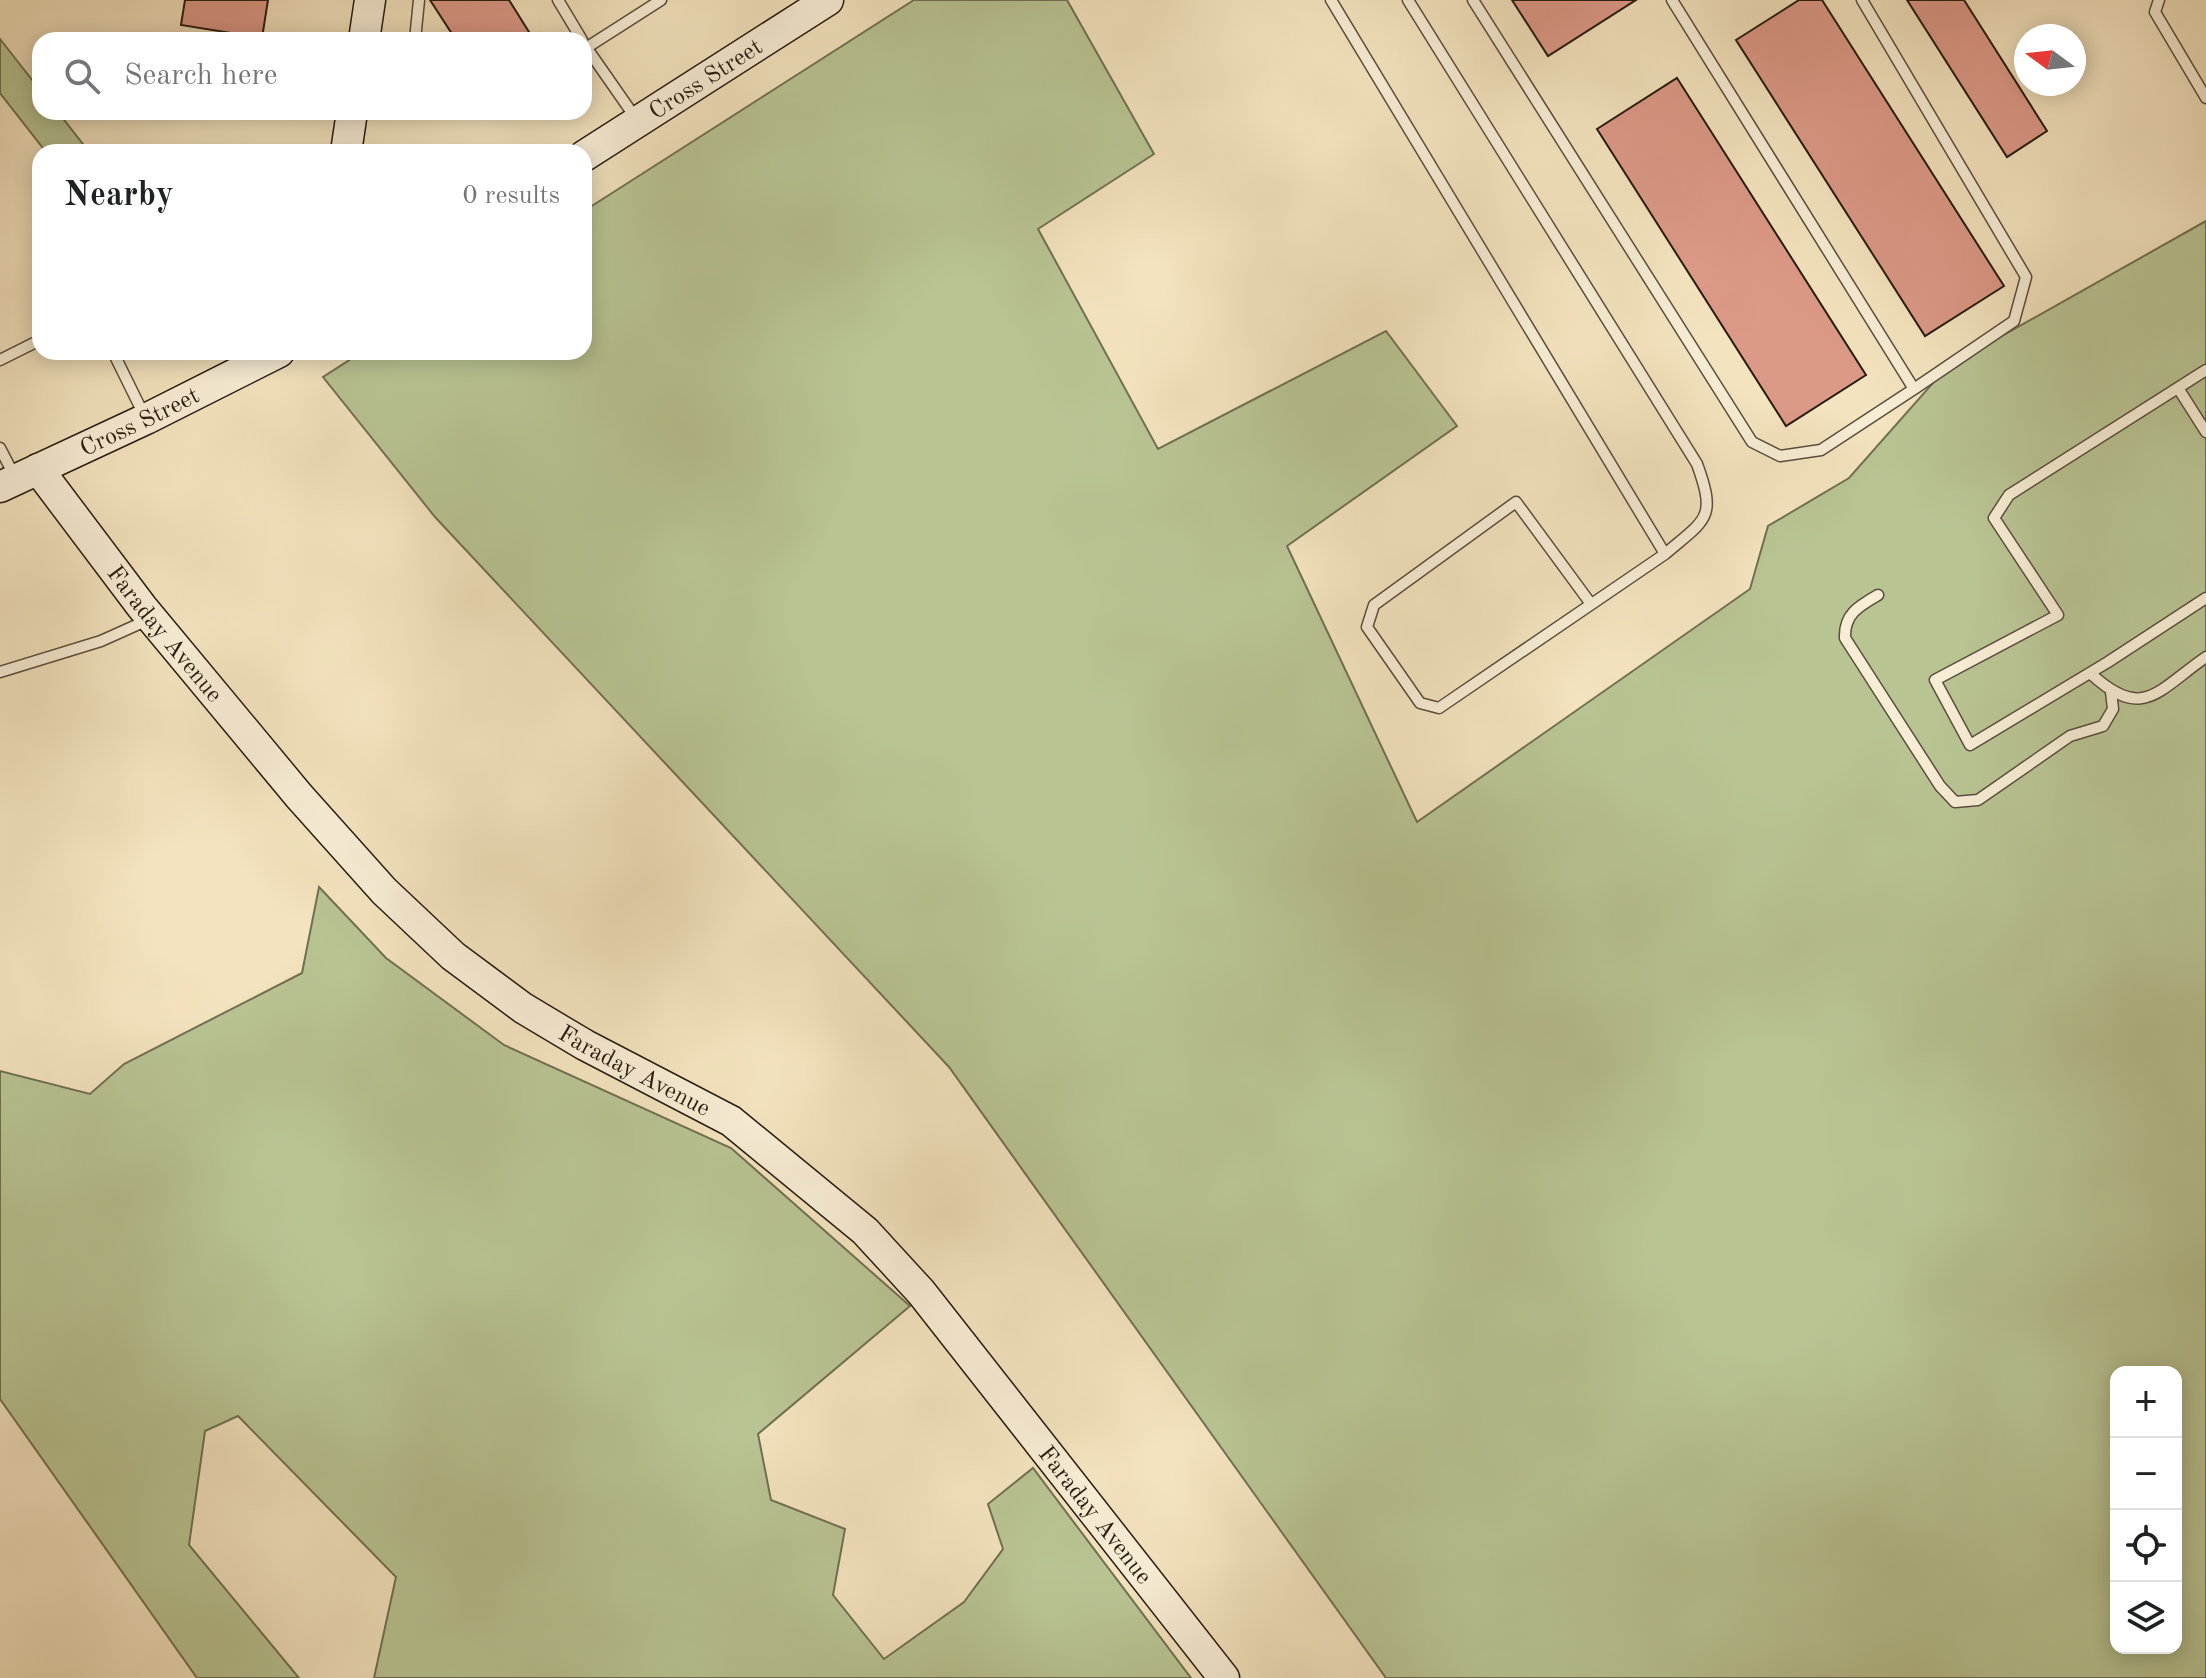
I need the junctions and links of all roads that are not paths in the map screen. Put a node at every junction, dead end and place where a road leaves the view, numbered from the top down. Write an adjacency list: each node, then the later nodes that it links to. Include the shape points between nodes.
1 (370, 0): 12 (street)
2 (419, 0): 13 (lane)
3 (558, 0): 14 (lane)
4 (661, 0): 15 (lane)
5 (828, 0): 19 (street, Cross Street)
6 (1331, 0): 33 (lane)
7 (1408, 0): 33 (lane, via 1697,464 1709,498 1704,521)
8 (1473, 0): 28 (lane, via 1752,442 1780,456 1821,450)
9 (1862, 0): 28 (lane, via 2026,277 2014,321)
10 (2159, 0): 17 (lane, via 2155,12)
11 (1675, 1): 28 (lane)
12 (365, 32)
13 (416, 32)
14 (577, 32)
15 (592, 39)
16 (592, 56): 19 (lane)
17 (2206, 98)
18 (351, 120): 20 (street)
19 (638, 122): 21 (street, Cross Street)
20 (347, 144)
21 (592, 151)
22 (32, 344): 23 (lane)
23 (0, 360)
24 (117, 360): 29 (lane)
25 (263, 360): 29 (street, Cross Street)
26 (2206, 370): 27 (lane)
27 (2178, 388): 30 (lane); 40 (lane, via 2009,495 1994,518 2058,615 1935,680 1970,745)
28 (1914, 389)
29 (146, 419): 32 (street, Cross Street)
30 (2206, 432)
31 (0, 448): 32 (lane)
32 (18, 478): 37 (street, Faraday Avenue)
33 (1665, 554): 36 (lane)
34 (1878, 595): 41 (lane, via 1851,613 1845,638 1955,802 1978,800 2070,736 2103,726 2113,709)
35 (2206, 598): 40 (lane)
36 (1591, 604): 36 (lane, via 1439,708 1420,703 1367,627 1374,605 1516,502)
37 (152, 619): 39 (lane); 42 (street, Faraday Avenue, via 320,820 453,956 573,1038 731,1121 865,1231 921,1292)
38 (2206, 657): 41 (lane, via 2147,698 2127,700)
39 (0, 672)
40 (2090, 673): 41 (lane)
41 (2111, 692)
42 (1224, 1678)

